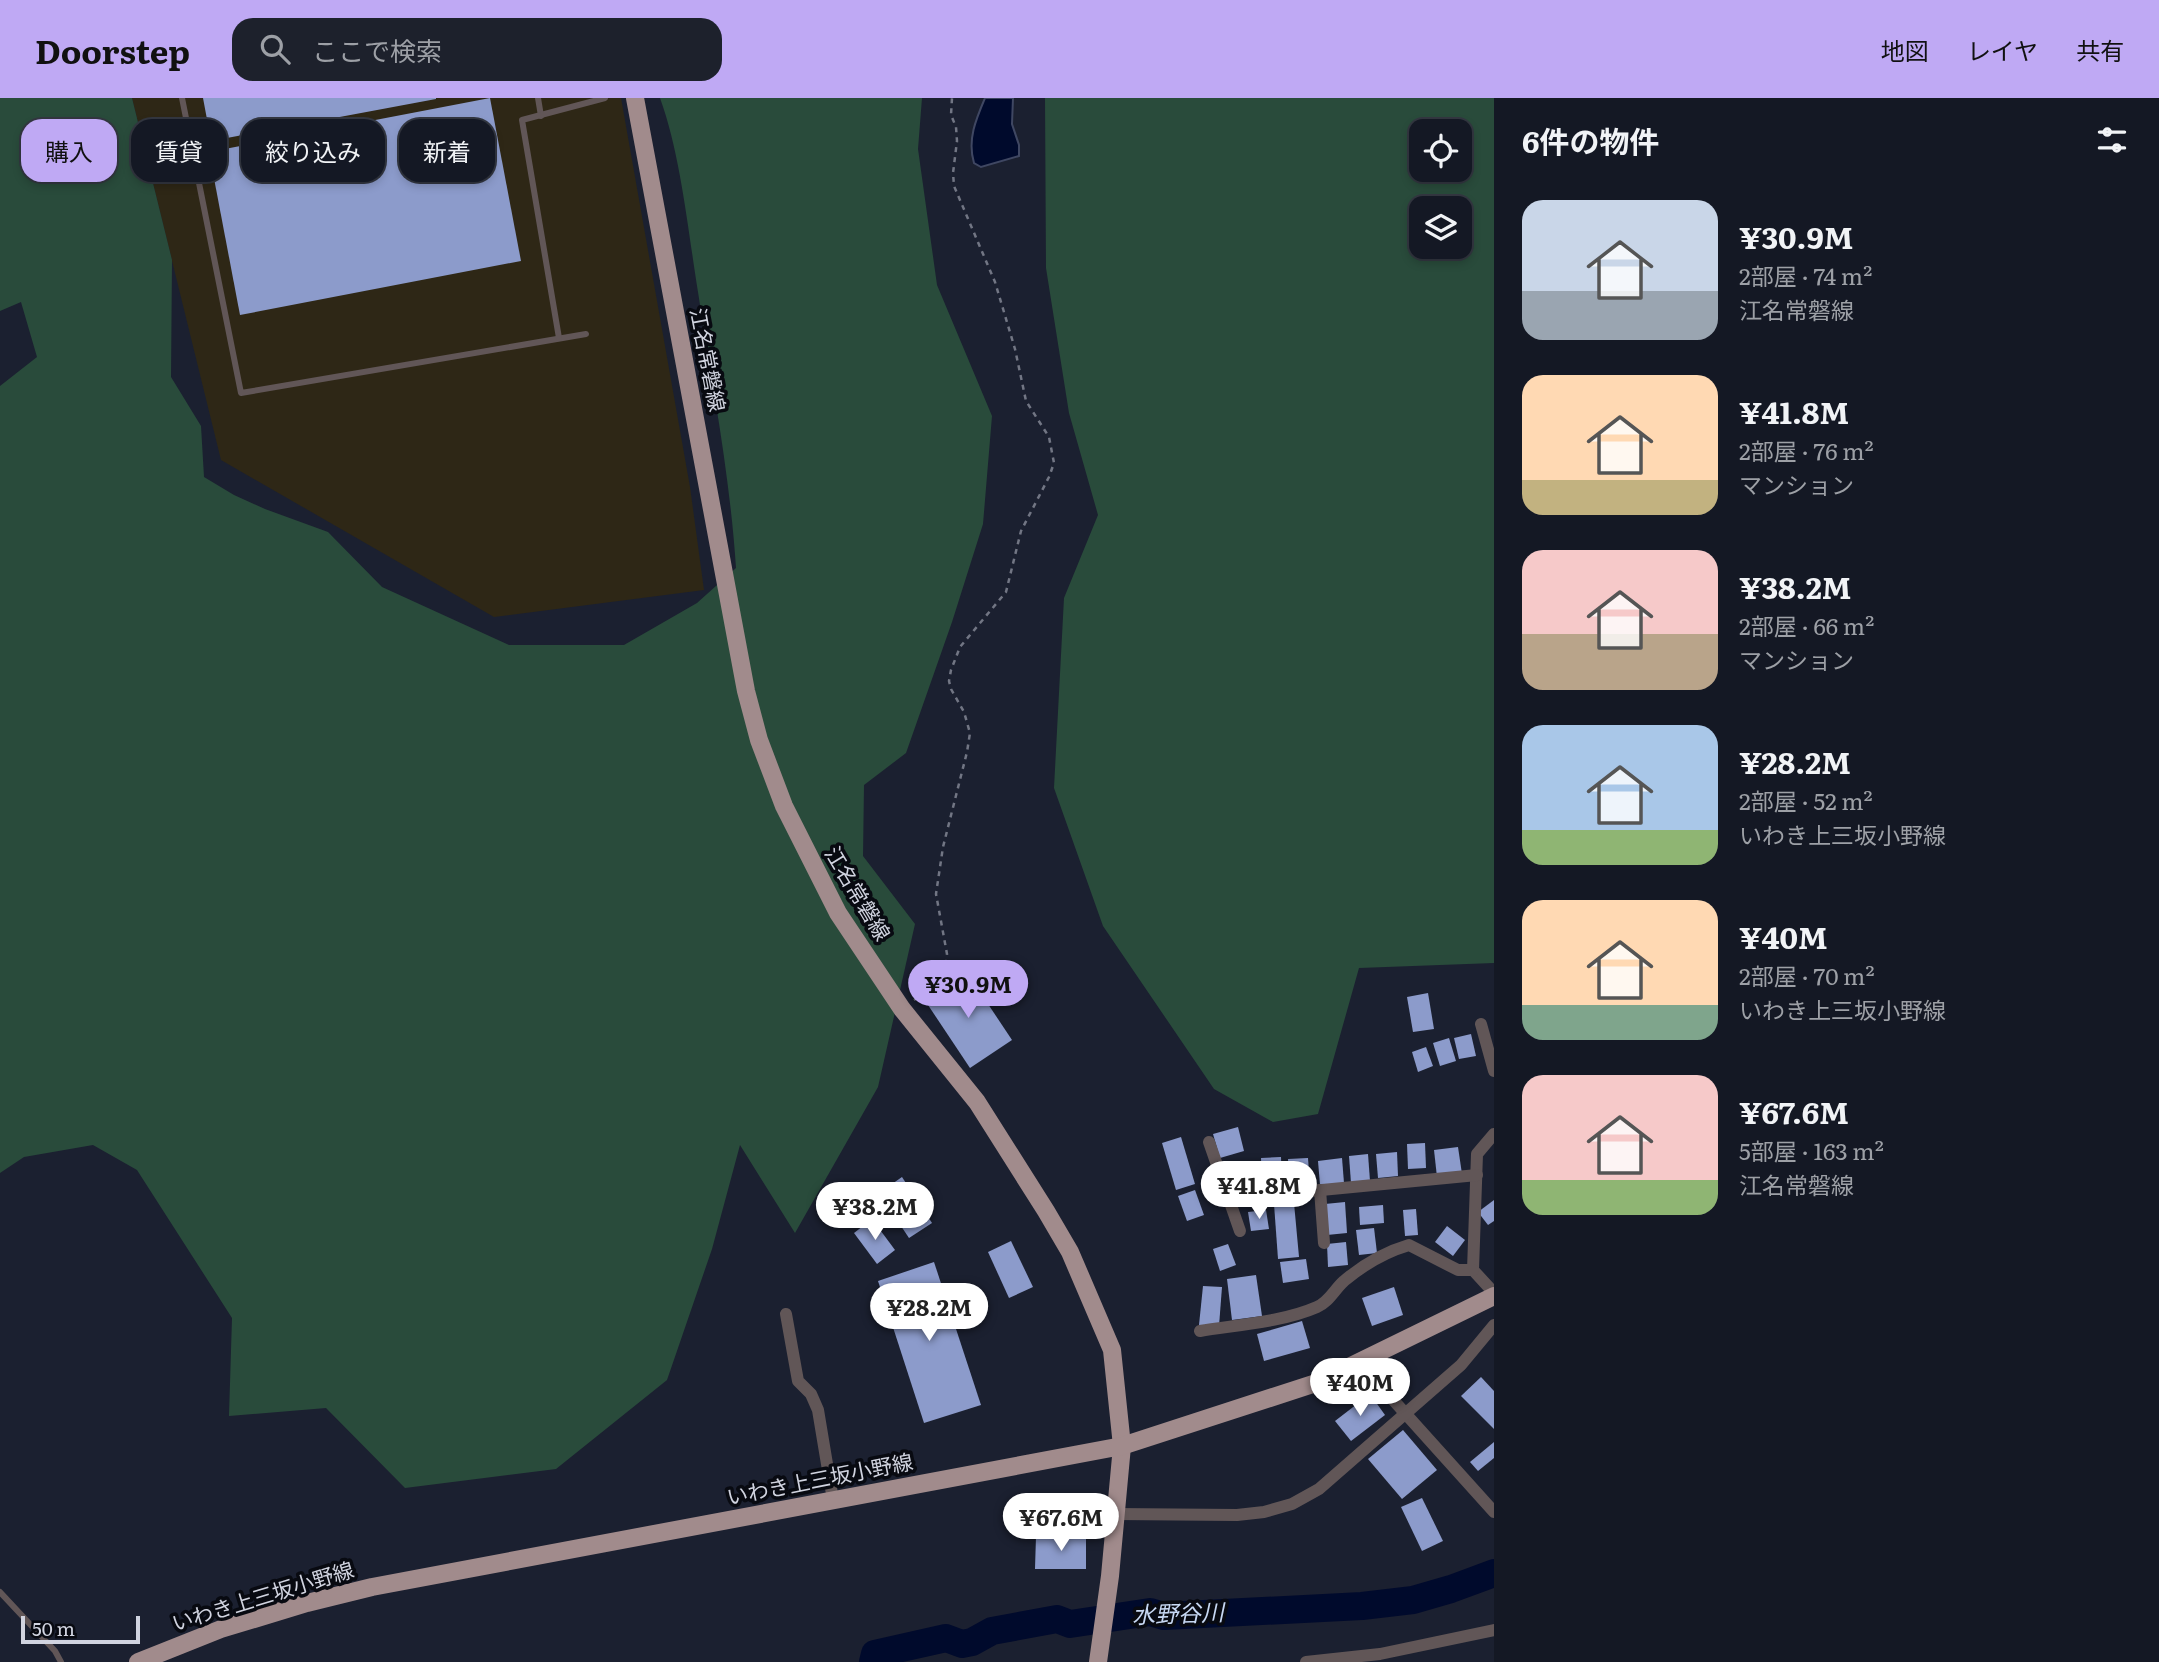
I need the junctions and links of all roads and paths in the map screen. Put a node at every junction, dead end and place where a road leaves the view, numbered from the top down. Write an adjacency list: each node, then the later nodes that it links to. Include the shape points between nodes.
1 (182, 98): 8 (lane, via 241,393)
2 (538, 98): 6 (lane)
3 (605, 98): 6 (lane)
4 (635, 98): 9 (main road, 江名常磐線, via 758,740 808,858 838,913)
5 (952, 98): 9 (path, via 957,141 954,186 996,282 1026,401 1049,436 1054,463 1021,531 1006,592 960,647 951,670 951,689 970,733 936,894 946,966 938,985)
6 (541, 116): 8 (lane, via 522,120)
7 (586, 334): 8 (lane)
8 (559, 338)
9 (902, 1009): 26 (main road, 江名常磐線, via 977,1102 1070,1252 1112,1350)
10 (1480, 1024): 11 (street)
11 (1494, 1071)
12 (1494, 1133): 14 (street, via 1477,1154)
13 (1209, 1142): 16 (street)
14 (1477, 1175): 15 (street); 19 (street)
15 (1320, 1190): 16 (street); 18 (street)
16 (1229, 1199): 17 (street)
17 (1240, 1231)
18 (1324, 1243)
19 (1473, 1270): 20 (street); 23 (street, via 1458,1270 1409,1245 1387,1252 1345,1280 1319,1307)
20 (1494, 1294): 24 (main road, いわき上三坂小野線)
21 (786, 1314): 27 (street, via 798,1381 818,1410)
22 (1494, 1325): 25 (street, via 1461,1365)
23 (1200, 1331)
24 (1359, 1362): 25 (street); 26 (main road, いわき上三坂小野線, via 1316,1383)
25 (1404, 1413): 28 (street); 29 (street, via 1319,1489 1292,1504 1237,1515)
26 (1122, 1446): 27 (main road, いわき上三坂小野線); 29 (main road, 江名常磐線)
27 (833, 1500): 34 (main road, いわき上三坂小野線, via 372,1587 221,1629)
28 (1494, 1512)
29 (1115, 1514): 32 (main road, 江名常磐線)
30 (0, 1592): 33 (lane)
31 (1494, 1630): 35 (street, via 1380,1654)
32 (1098, 1659)
33 (61, 1662)
34 (138, 1662)
35 (1306, 1662)

